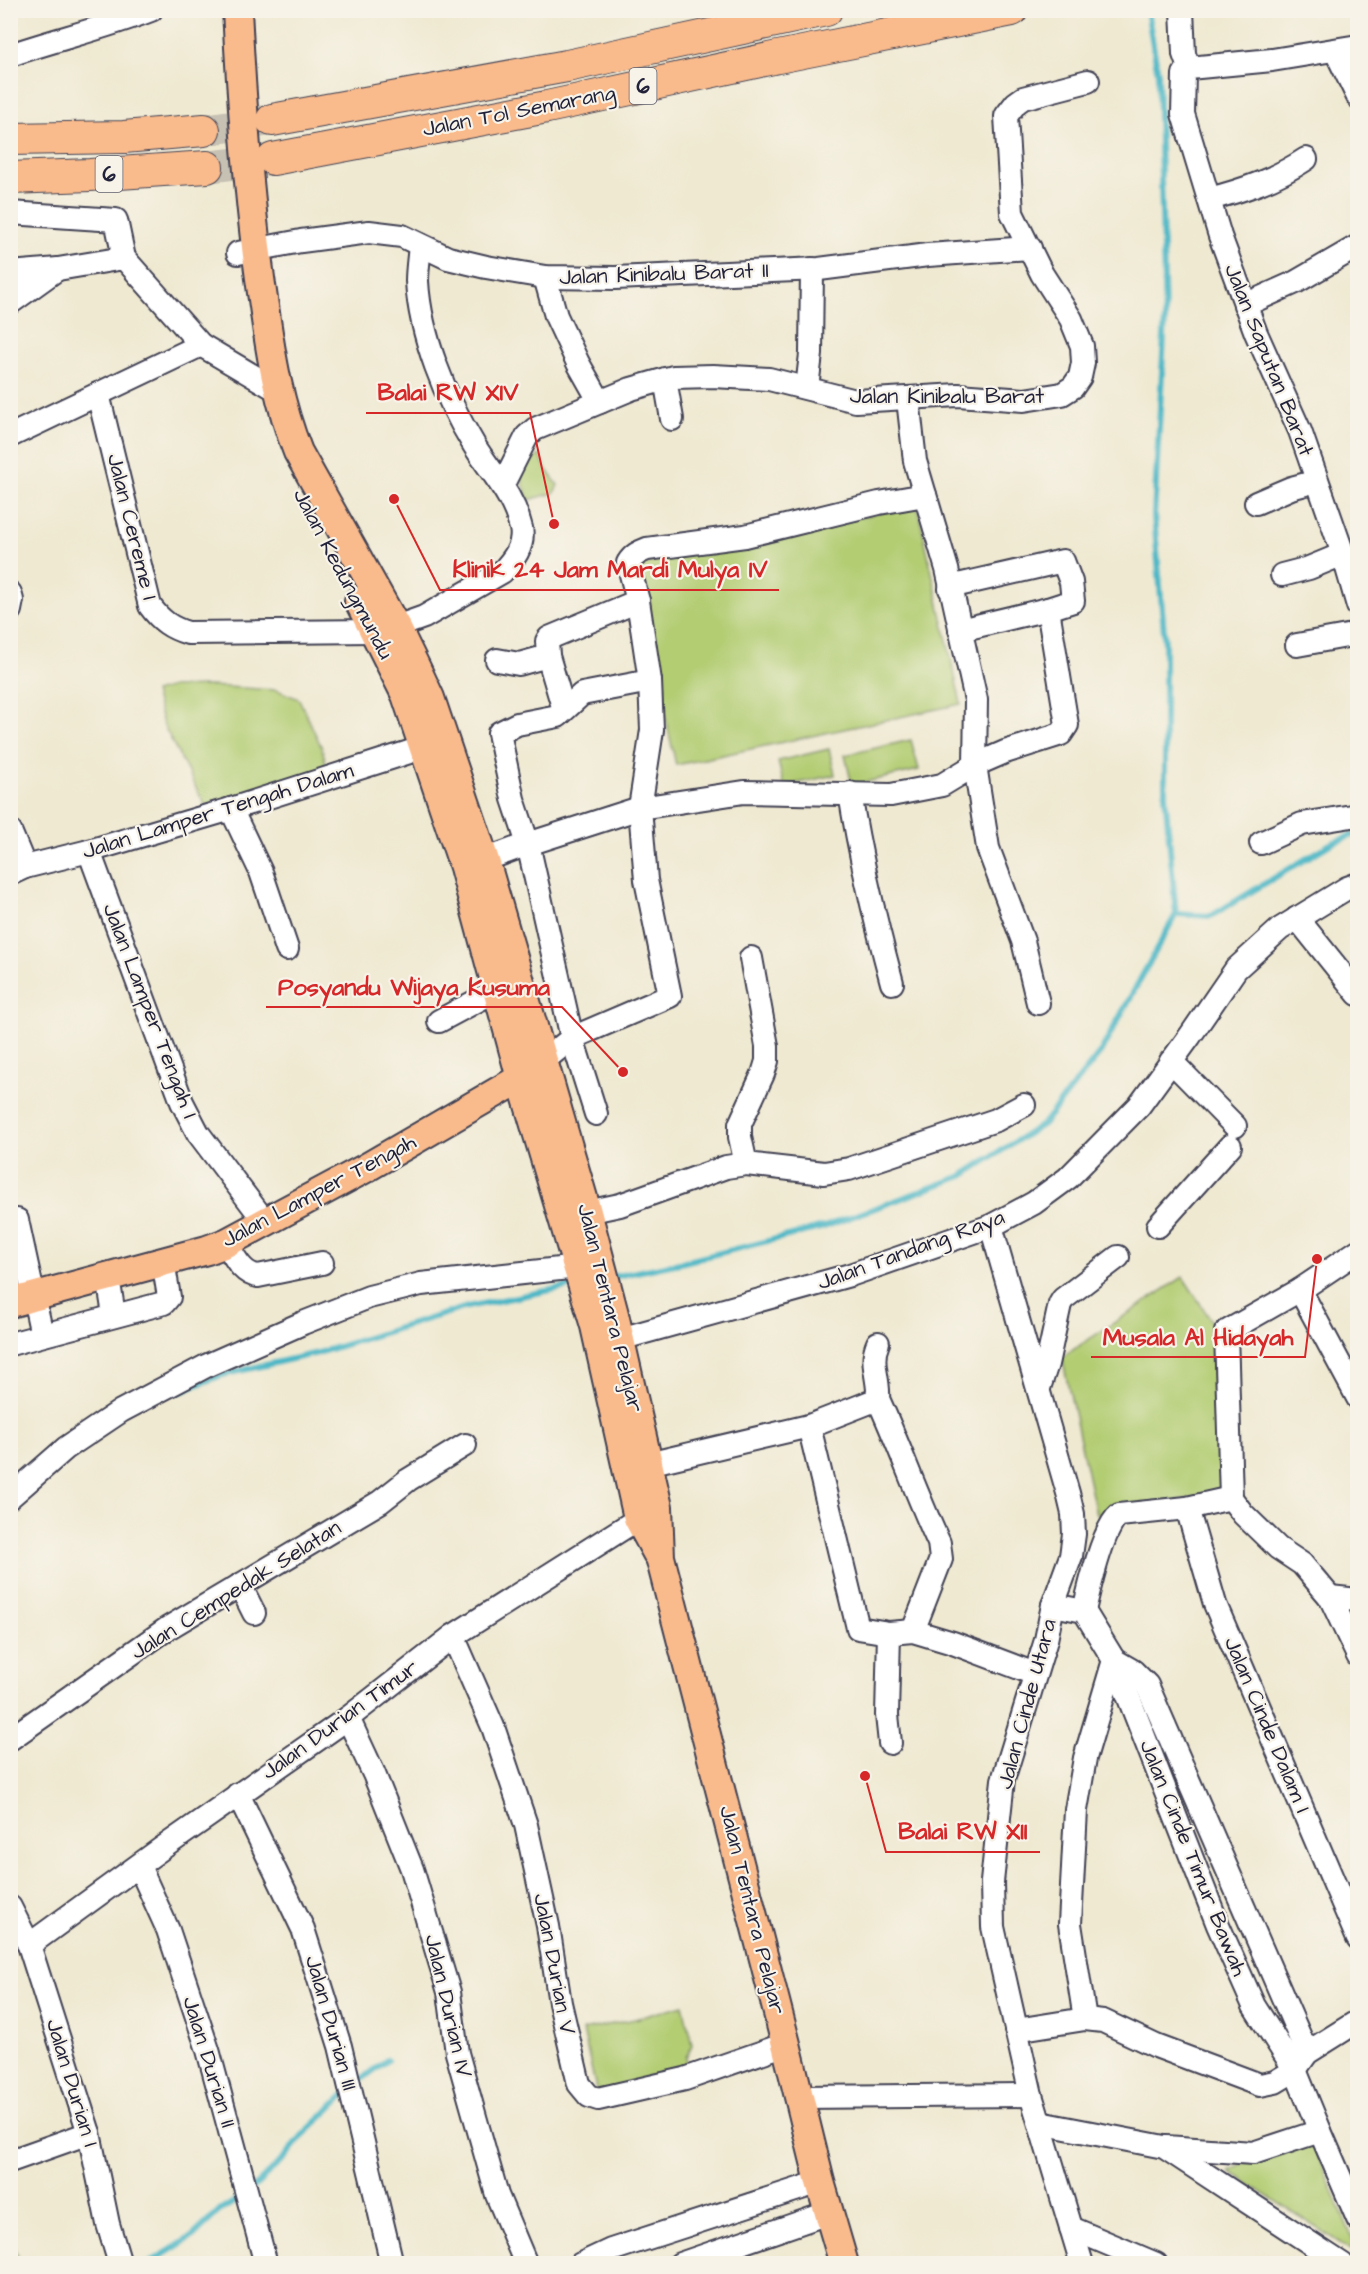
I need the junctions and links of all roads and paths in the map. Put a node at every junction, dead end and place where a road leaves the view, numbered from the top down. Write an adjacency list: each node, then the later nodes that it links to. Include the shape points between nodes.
1 (151, 10): 9 (street)
2 (219, 10): 10 (main road)
3 (237, 10): 10 (main road)
4 (826, 10): 14 (highway, Jalan Tol Semarang / 6, via 567,66)
5 (1012, 10): 17 (highway, Jalan Tol Semarang / 6, via 547,107)
6 (1182, 10): 11 (street, via 1184,54)
7 (1358, 46): 8 (street)
8 (1335, 50): 11 (street); 13 (street)
9 (10, 54)
10 (231, 58): 26 (main road, Jalan Kedungmundu)
11 (1189, 68): 21 (street, Jalan Saputan Barat, via 1184,74 1183,114)
12 (1088, 81): 25 (street, Jalan Kinibalu Barat, via 1023,98 1006,116 1012,213)
13 (1358, 97)
14 (272, 120)
15 (204, 130): 16 (highway, 6, via 124,137)
16 (10, 139)
17 (273, 159)
18 (1306, 159): 21 (street, via 1242,191)
19 (207, 167): 20 (highway, 6, via 90,176)
20 (10, 177)
21 (1209, 199): 33 (street, Jalan Saputan Barat)
22 (10, 213): 27 (street, via 112,219 118,224)
23 (420, 245): 26 (street, Jalan Kinibalu Barat II, via 402,236 369,232); 31 (street, Jalan Kinibalu Barat II, via 448,258); 44 (street, Jalan Cereme I, via 417,280 421,317 436,361 453,408 475,447)
24 (1358, 246): 33 (street, via 1296,282)
25 (1030, 248): 29 (street, Jalan Kinibalu Barat II); 39 (street, Jalan Kinibalu Barat, via 1082,346 1082,370 1073,387 1062,394 1024,400 958,395)
26 (246, 251): 36 (main road, Jalan Kedungmundu)
27 (124, 258): 28 (street); 34 (street)
28 (58, 269): 30 (street); 32 (street)
29 (812, 269): 31 (street, Jalan Kinibalu Barat II, via 615,278); 37 (street)
30 (10, 273)
31 (545, 277): 40 (street, via 556,316)
32 (10, 303)
33 (1245, 305): 43 (street, Jalan Saputan Barat, via 1300,430)
34 (201, 345): 36 (street); 38 (street)
35 (665, 379): 37 (street, Jalan Kinibalu Barat, via 769,379); 40 (street, Jalan Kinibalu Barat); 41 (street)
36 (267, 384): 55 (main road, Jalan Kedungmundu)
37 (807, 388): 39 (street, Jalan Kinibalu Barat, via 856,401)
38 (98, 394): 42 (street); 55 (street, Jalan Cereme I, via 145,588 150,606 160,619 188,633)
39 (908, 399): 45 (street, via 915,461)
40 (600, 402): 44 (street, Jalan Kinibalu Barat, via 530,432)
41 (672, 419)
42 (10, 435)
43 (1317, 481): 46 (street); 47 (street, Jalan Saputan Barat)
44 (503, 484): 55 (street, Jalan Cereme I, via 521,529 520,548 513,560 502,573 424,617)
45 (925, 495): 49 (street); 51 (street, via 745,536 647,549 628,563)
46 (1256, 503)
47 (1343, 554): 48 (street); 52 (street, Jalan Saputan Barat)
48 (1282, 576)
49 (950, 589): 53 (street, via 1063,561 1073,601); 56 (street)
50 (10, 593): 54 (street)
51 (638, 601): 59 (street, via 549,638); 61 (street)
52 (1358, 606)
53 (1048, 609): 56 (street); 64 (street, via 1065,730)
54 (10, 610)
55 (386, 629): 63 (main road, Jalan Kedungmundu); 73 (main road, Jalan Kedungmundu, via 430,698)
56 (960, 630): 64 (street, via 976,700)
57 (1358, 634): 58 (street)
58 (1297, 645)
59 (548, 656): 60 (street, via 519,664); 62 (street)
60 (497, 660)
61 (650, 681): 62 (street, via 582,694); 66 (street, via 652,730)
62 (564, 710): 71 (street, via 558,716 501,731 513,799)
63 (425, 747): 67 (street, Jalan Lamper Tengah Dalam); 73 (main road, Jalan Kedungmundu)
64 (975, 765): 65 (street, via 942,785 891,795); 82 (street, via 988,848 1023,941)
65 (849, 793): 66 (street, via 744,792); 79 (street)
66 (640, 808): 71 (street); 84 (street, via 646,880 670,996)
67 (231, 809): 72 (street, Jalan Lamper Tengah Dalam); 77 (street, via 261,872)
68 (1358, 815): 70 (street, via 1302,824)
69 (10, 831): 74 (street)
70 (1261, 843)
71 (528, 844): 73 (street); 84 (street)
72 (89, 851): 74 (street, Jalan Lamper Tengah Dalam); 92 (street, Jalan Lamper Tengah I, via 182,1102 198,1133)
73 (474, 864): 80 (main road, Jalan Kedungmundu); 86 (main road, Jalan Kedungmundu)
74 (18, 871)
75 (1358, 884): 76 (street, Jalan Tandang Raya)
76 (1297, 918): 81 (street); 85 (street, Jalan Tandang Raya, via 1236,969)
77 (287, 949)
78 (751, 957): 89 (street, via 767,1061 740,1124)
79 (892, 983)
80 (497, 990): 83 (street); 86 (main road, Jalan Kedungmundu)
81 (1358, 994)
82 (1038, 1003)
83 (439, 1021)
84 (572, 1038): 86 (street); 88 (street)
85 (1172, 1061): 93 (street, Jalan Tandang Raya, via 1139,1106 1068,1178 1034,1203); 94 (street, via 1232,1136)
86 (531, 1070): 90 (main road, Jalan Tentara Pelajar); 92 (main road, Jalan Lamper Tengah, via 431,1132); 100 (main road, Jalan Tentara Pelajar)
87 (1024, 1105): 89 (street, via 996,1120 849,1169 824,1173)
88 (596, 1114)
89 (746, 1164): 90 (street)
90 (587, 1212): 100 (main road, Jalan Tentara Pelajar)
91 (18, 1220): 103 (street)
92 (266, 1223): 95 (main road, Jalan Lamper Tengah)
93 (991, 1226): 105 (street, Jalan Tandang Raya, via 850,1275); 109 (street, Jalan Cinde Utara)
94 (1158, 1226)
95 (226, 1243): 98 (main road, Jalan Lamper Tengah); 99 (street, via 251,1275)
96 (1358, 1251): 102 (street)
97 (1118, 1257): 109 (street, via 1063,1299)
98 (163, 1261): 101 (main road, Jalan Lamper Tengah); 104 (street, via 168,1300)
99 (322, 1263)
100 (586, 1270): 105 (main road, Jalan Tentara Pelajar); 115 (street, via 420,1284 369,1297 303,1323 208,1365 121,1411 66,1448)
101 (108, 1276): 103 (main road, Jalan Lamper Tengah); 104 (street)
102 (1300, 1290): 110 (street); 116 (street, via 1225,1334)
103 (22, 1300): 106 (street)
104 (114, 1315): 106 (street)
105 (610, 1327): 114 (main road, Jalan Tentara Pelajar); 118 (main road, Jalan Tentara Pelajar)
106 (42, 1335): 108 (street)
107 (878, 1343): 111 (street, via 874,1351)
108 (10, 1344)
109 (1039, 1388): 122 (street, Jalan Cinde Utara, via 1073,1514 1071,1556)
110 (1358, 1398)
111 (878, 1399): 112 (street); 125 (street, via 941,1551)
112 (809, 1426): 114 (street); 126 (street, via 856,1625)
113 (465, 1444): 119 (street, Jalan Cempedak Selatan, via 380,1502)
114 (648, 1464): 118 (main road, Jalan Tentara Pelajar)
115 (10, 1497)
116 (1231, 1498): 117 (street); 120 (street, via 1243,1515 1278,1548 1302,1564)
117 (1187, 1508): 123 (street, via 1119,1515 1114,1519); 137 (street, Jalan Cinde Dalam I, via 1215,1604)
118 (648, 1512): 127 (street, Jalan Durian Timur); 142 (main road, Jalan Tentara Pelajar)
119 (240, 1586): 124 (street); 132 (street, Jalan Cempedak Selatan, via 168,1628)
120 (1330, 1597): 121 (street); 128 (street)
121 (1358, 1600)
122 (1053, 1605): 123 (street); 130 (street, Jalan Cinde Utara)
123 (1084, 1611): 129 (street, Jalan Cinde Timur Bawah)
124 (254, 1613)
125 (913, 1631): 126 (street); 130 (street)
126 (889, 1633): 133 (street)
127 (453, 1636): 131 (street, Jalan Durian Timur); 142 (street, Jalan Durian V, via 493,1727 526,1825 560,2003 584,2092 598,2099 685,2079)
128 (1358, 1656)
129 (1114, 1660): 139 (street, via 1085,1758 1076,1810 1070,1924); 143 (street, Jalan Cinde Timur Bawah, via 1254,2006); 143 (street, via 1147,1685)
130 (1035, 1674): 141 (street, Jalan Cinde Utara, via 1003,1780 992,1882 993,1927)
131 (348, 1718): 134 (street, Jalan Durian Timur); 159 (street, Jalan Durian IV, via 412,1869 449,1992 457,2053 497,2195)
132 (10, 1739)
133 (890, 1743)
134 (238, 1794): 135 (street, Jalan Durian Timur); 158 (street, Jalan Durian III, via 303,1929 340,2046)
135 (139, 1866): 138 (street, Jalan Durian Timur); 157 (street, Jalan Durian II, via 168,1930 208,2050)
136 (10, 1907): 138 (street, Jalan Durian I)
137 (1358, 1939)
138 (29, 1945): 148 (street, Jalan Durian I)
139 (1085, 2019): 141 (street); 143 (street, via 1103,2021 1156,2046 1260,2085 1275,2082)
140 (1358, 2021): 143 (street)
141 (1016, 2030): 144 (street, Jalan Cinde Utara)
142 (786, 2044): 145 (main road, Jalan Tentara Pelajar)
143 (1301, 2062): 147 (street, Jalan Cinde Timur Bawah)
144 (1031, 2095): 145 (street); 146 (street, Jalan Cinde Utara)
145 (799, 2097): 151 (main road, Jalan Tentara Pelajar)
146 (1040, 2123): 149 (street); 154 (street, Jalan Cinde Utara)
147 (1320, 2131): 149 (street, via 1252,2153); 153 (street, Jalan Cinde Timur Bawah)
148 (89, 2133): 150 (street); 156 (street, Jalan Durian I)
149 (1164, 2147): 165 (street)
150 (10, 2161)
151 (820, 2182): 152 (main road, Jalan Tentara Pelajar); 155 (street)
152 (828, 2212): 161 (street); 162 (main road, Jalan Tentara Pelajar)
153 (1358, 2219)
154 (1071, 2228): 163 (street, Jalan Cinde Utara); 164 (street)
155 (628, 2253): 160 (street)
156 (120, 2264)
157 (266, 2264)
158 (392, 2264)
159 (526, 2264)
160 (580, 2264)
161 (680, 2264)
162 (844, 2264)
163 (1082, 2264)
164 (1156, 2264)
165 (1342, 2264)

